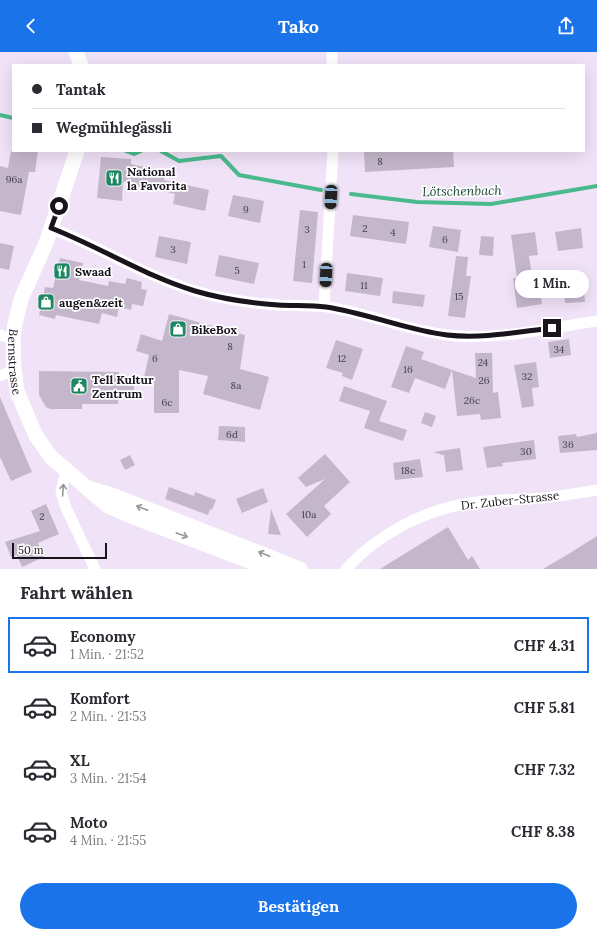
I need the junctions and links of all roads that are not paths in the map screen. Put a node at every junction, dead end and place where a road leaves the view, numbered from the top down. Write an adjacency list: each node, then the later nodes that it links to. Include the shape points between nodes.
1 (76, 52): 3 (main road)
2 (332, 52): 4 (street)
3 (81, 64)
4 (332, 64)
5 (77, 152): 7 (main road, Bernstrasse)
6 (333, 152): 8 (street)
7 (51, 228): 8 (street, via 147,272 194,290 253,303); 10 (main road, Bernstrasse)
8 (324, 306): 9 (street, via 356,312 410,328 460,336 493,336)
9 (597, 321)
10 (6, 337): 11 (main road, Bernstrasse)
11 (14, 370): 12 (street); 13 (main road, Bernstrasse, via 21,403 36,436)
12 (0, 376)
13 (66, 472): 14 (main road, Bernstrasse); 16 (street, one-way to 13, via 66,508 61,492)
14 (86, 487): 17 (main road, Bernstrasse, one-way to 17, via 108,506); 18 (main road, Bernstrasse, one-way to 14, via 117,496)
15 (597, 490): 19 (street, Dr. Zuber-Strasse, via 543,498 470,503 437,510 421,516 377,542)
16 (96, 569)
17 (270, 569)
18 (300, 569)
19 (346, 569)

